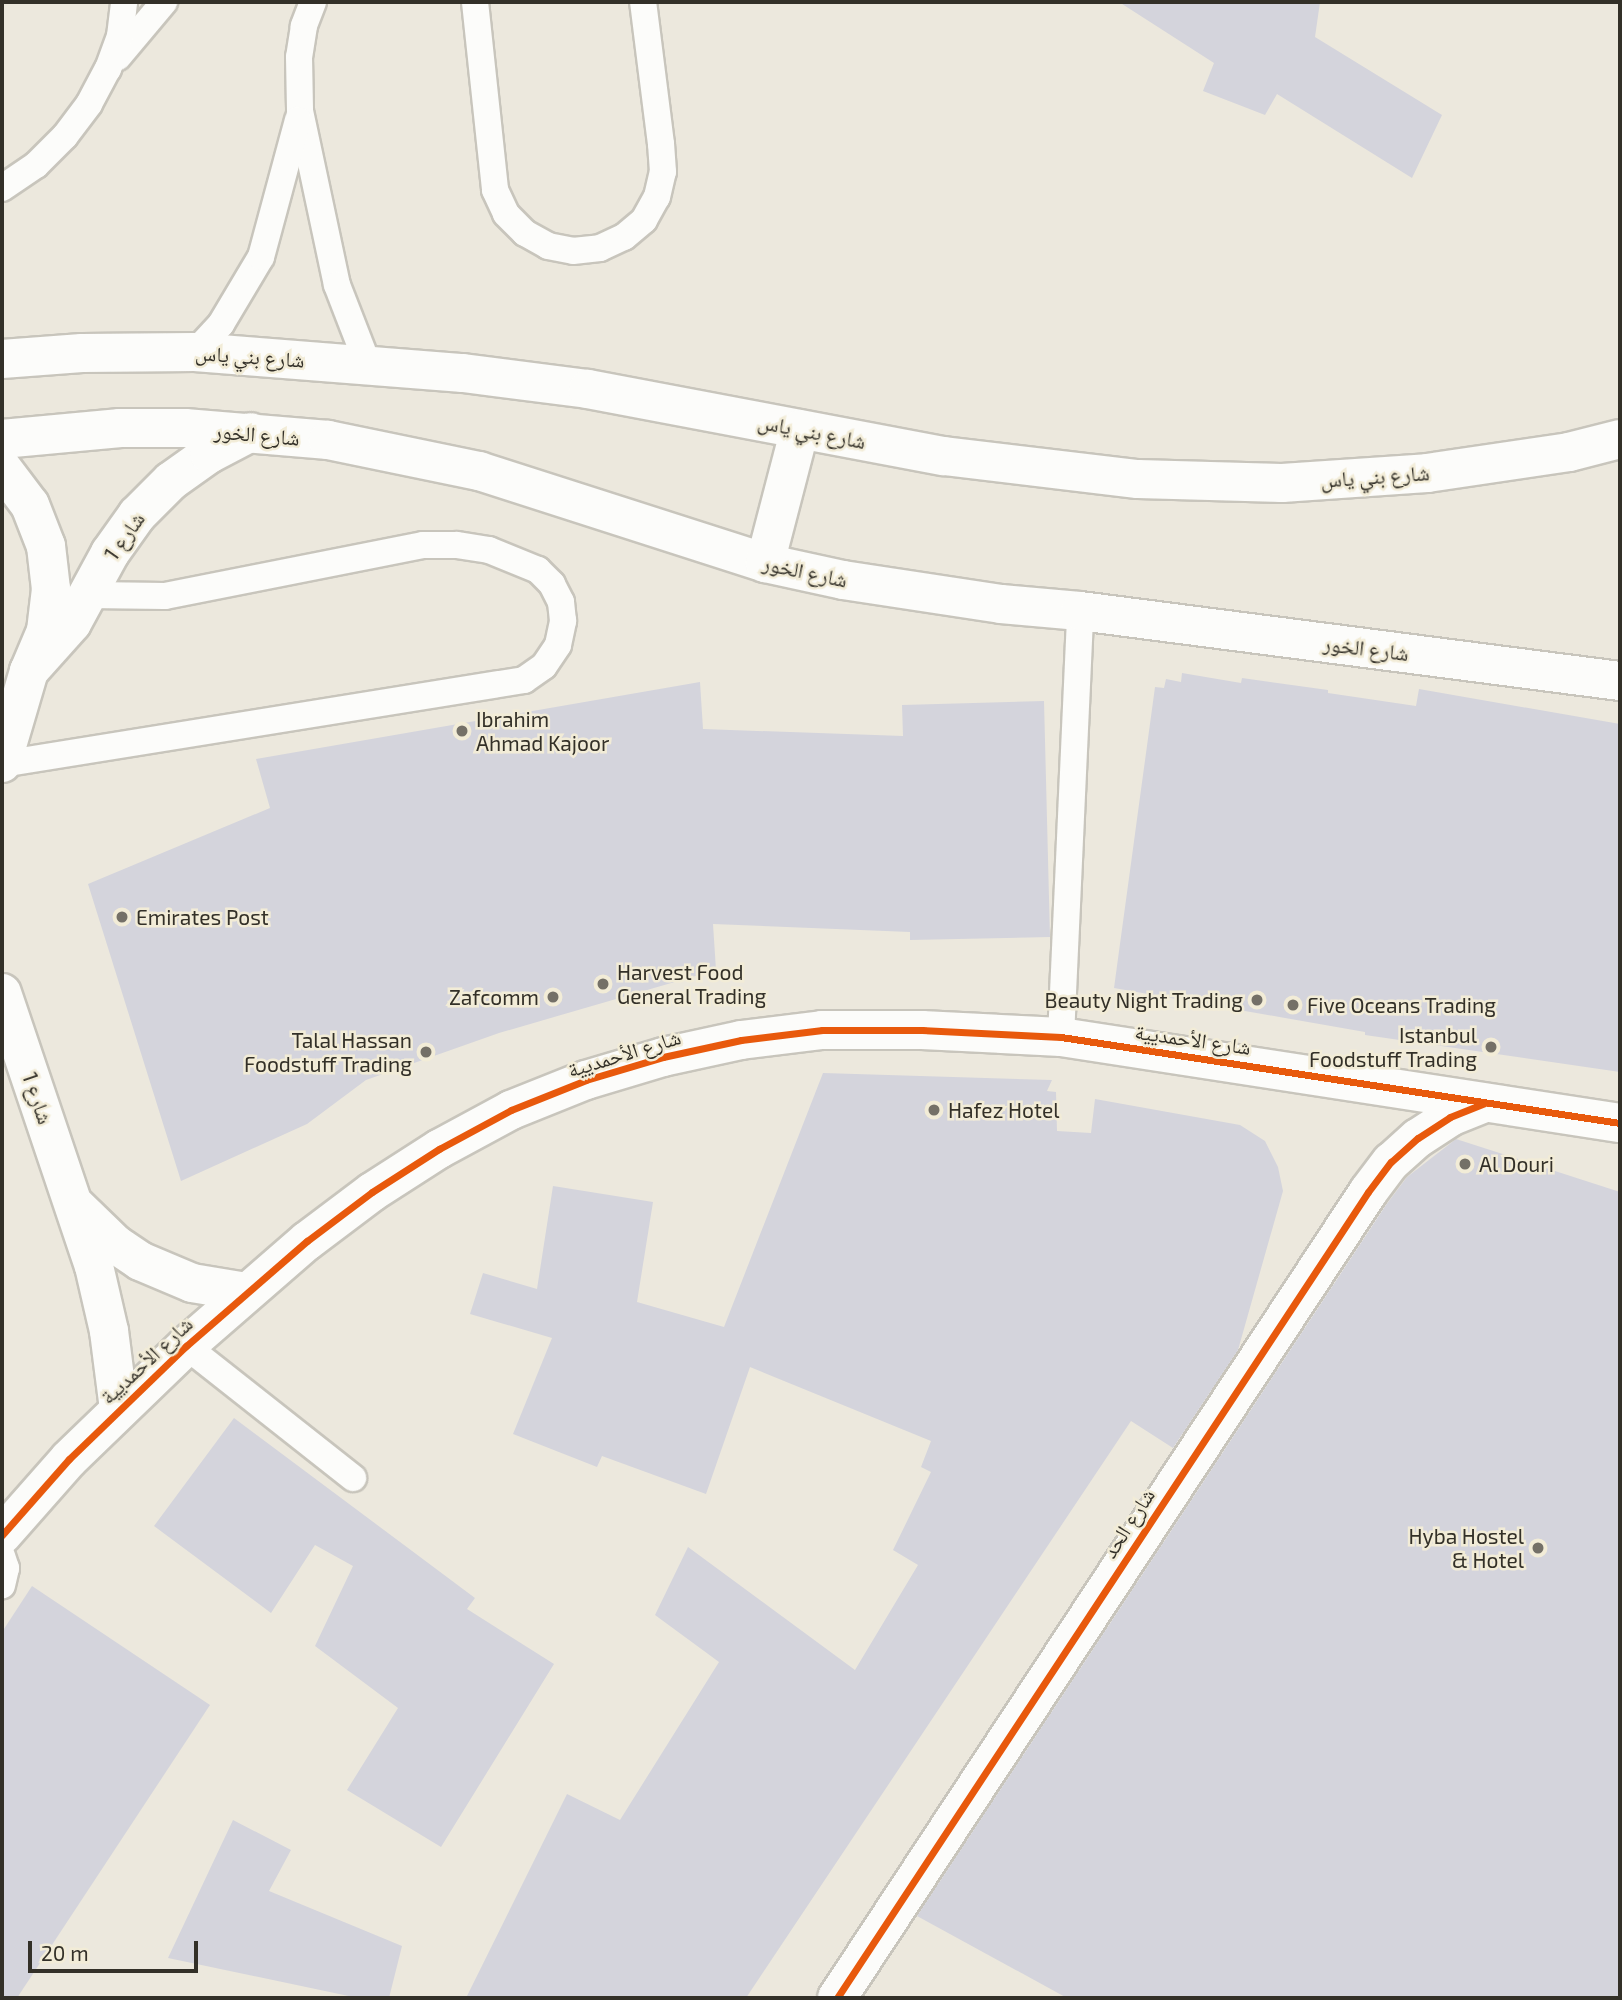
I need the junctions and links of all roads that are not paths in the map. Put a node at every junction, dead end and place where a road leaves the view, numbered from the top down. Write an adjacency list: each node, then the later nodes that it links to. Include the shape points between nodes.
1 (124, 2): 6 (lane, via 120,36)
2 (164, 2): 6 (lane)
3 (313, 2): 7 (lane, via 299,57)
4 (475, 2): 5 (lane, via 495,190 506,214 525,233 548,246 573,251 600,248 624,237 643,220 657,197 662,158)
5 (643, 2)
6 (108, 69): 8 (lane, via 65,136 36,165)
7 (300, 111): 9 (lane, via 261,257 244,291); 11 (lane, via 337,285)
8 (2, 188)
9 (195, 352): 10 (street, شارع بني ياس); 11 (street, شارع بني ياس)
10 (2, 359)
11 (368, 365): 12 (street, شارع بني ياس, via 588,389)
12 (800, 429): 15 (street, شارع بني ياس, via 1024,467 1138,478 1282,483 1427,473 1569,452); 17 (street)
13 (251, 432): 14 (street, شارع الخور, via 120,428); 17 (street, شارع الخور, via 328,440 479,471); 18 (street, شارع 1, via 171,481 137,514 110,552)
14 (2, 439)
15 (1620, 439)
16 (2, 468): 20 (street, شارع 1, via 30,505 46,546 51,589 46,631)
17 (765, 564): 19 (street, شارع الخور, via 922,593)
18 (89, 595): 20 (street, شارع 1, via 52,649); 22 (lane, via 165,596 423,545 456,545 488,550 538,570 556,593 563,621 558,645 544,666 524,680)
19 (1080, 611): 21 (street, شارع الخور); 24 (lane)
20 (29, 671): 22 (street, شارع 1)
21 (1620, 681)
22 (2, 764)
23 (2, 993): 27 (street, شارع 1)
24 (1061, 1037): 25 (street, شارع الأحمديية); 28 (street, شارع الأحمديية, via 822,1030 741,1040 586,1080 511,1110 439,1149 372,1192)
25 (1484, 1103): 26 (street, شارع الأحمديية); 35 (street, شارع الحد, via 1450,1117 1418,1138 1391,1162 1368,1192)
26 (1620, 1123)
27 (74, 1203): 28 (street, شارع 1, via 140,1261 192,1283); 30 (street, شارع 1, via 103,1299)
28 (246, 1292): 29 (street, شارع الأحمديية)
29 (186, 1346): 30 (street, شارع الأحمديية); 31 (lane)
30 (119, 1409): 32 (street, شارع الأحمديية)
31 (353, 1478)
32 (2, 1535)
33 (2, 1556): 34 (lane, via 6,1568)
34 (2, 1586)
35 (837, 1998)

